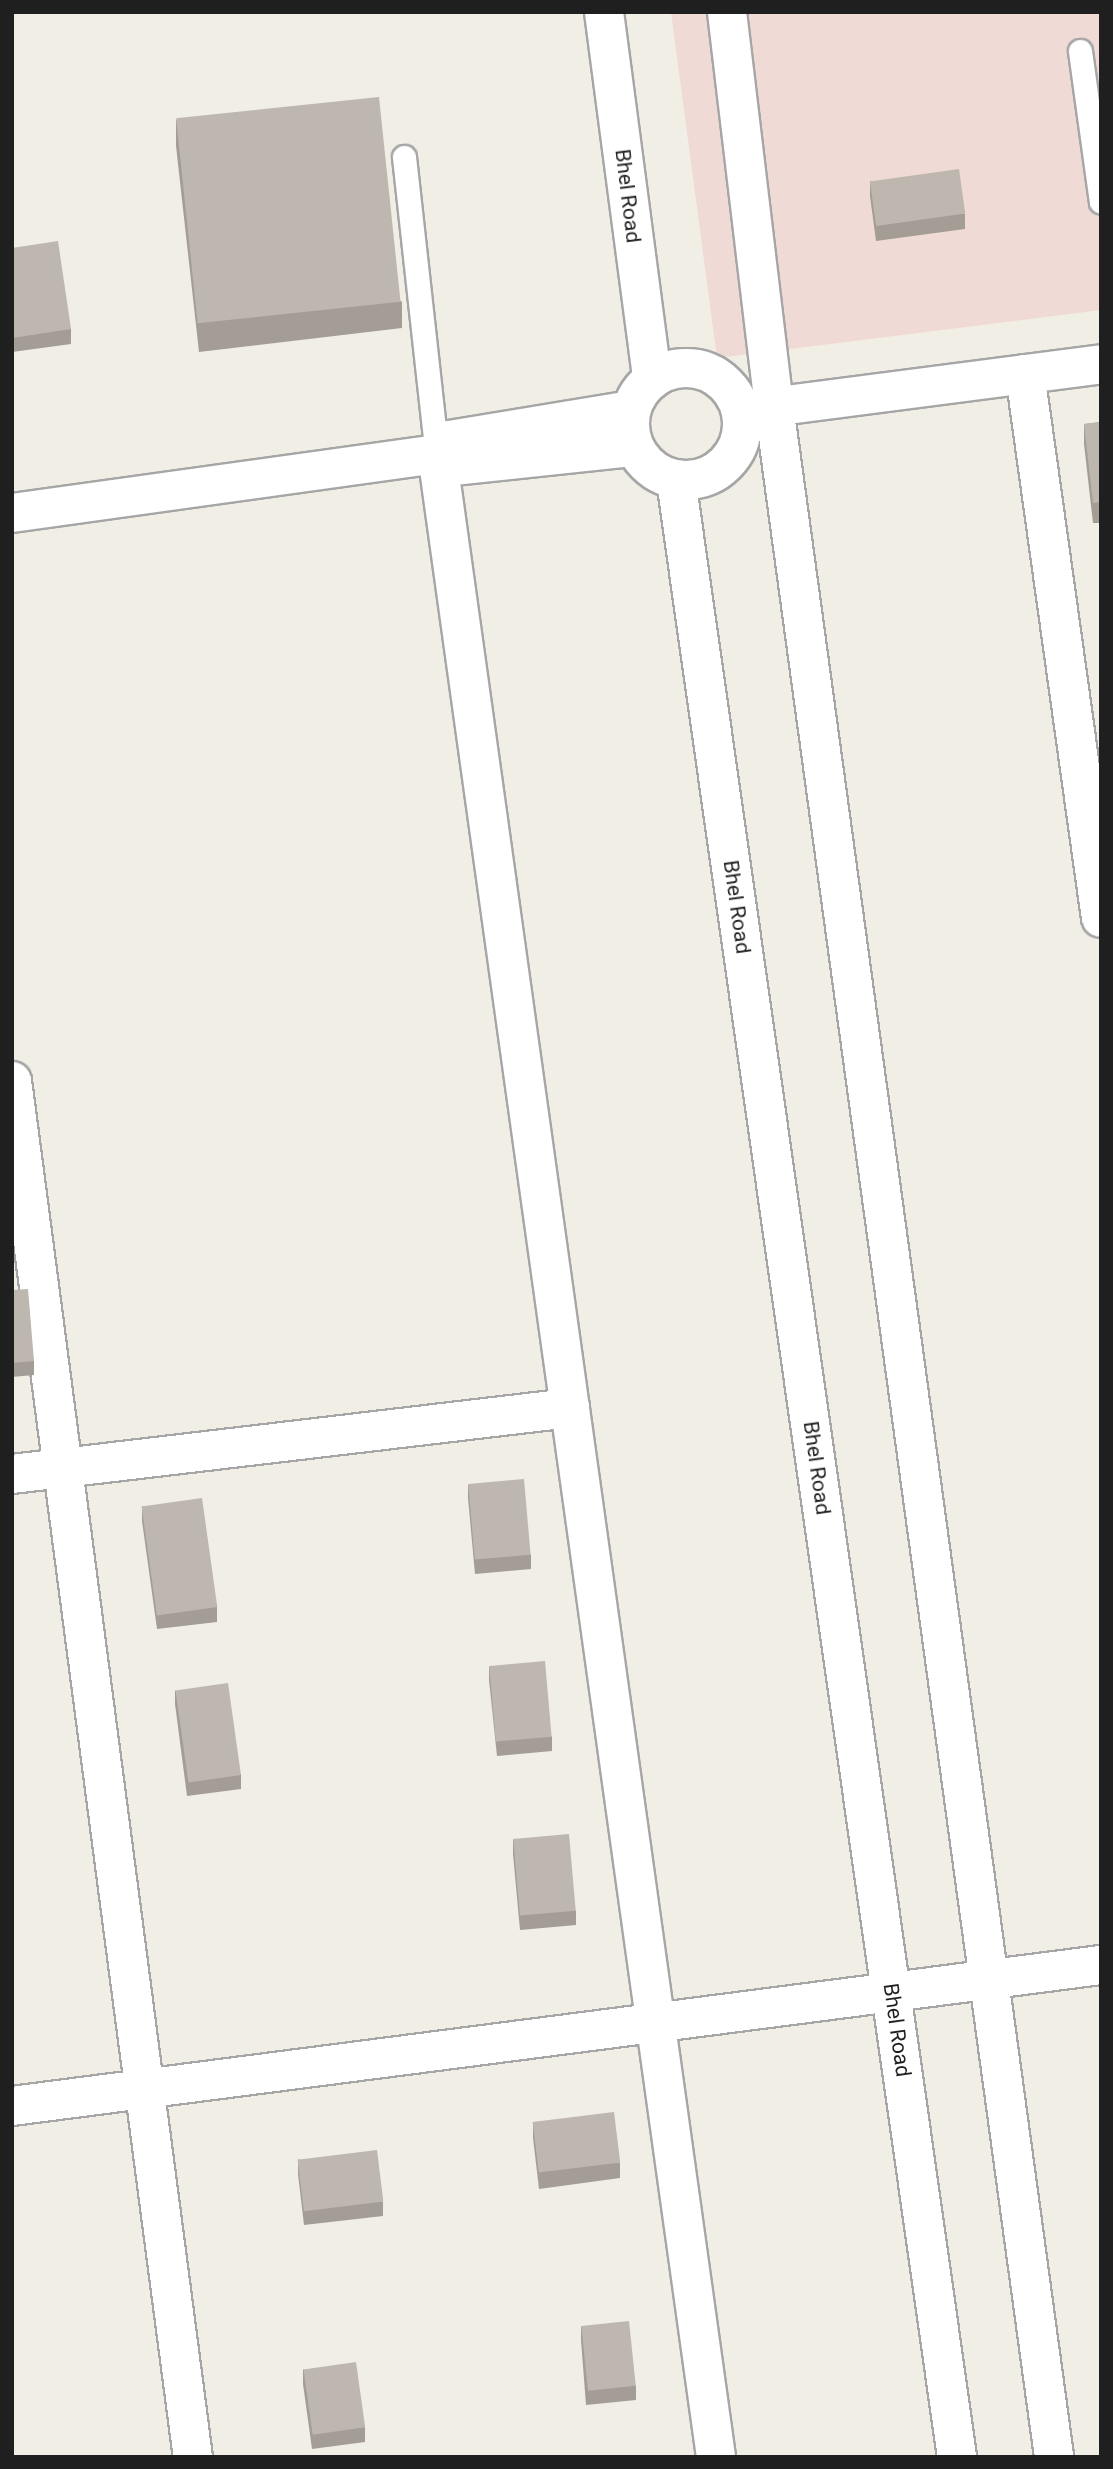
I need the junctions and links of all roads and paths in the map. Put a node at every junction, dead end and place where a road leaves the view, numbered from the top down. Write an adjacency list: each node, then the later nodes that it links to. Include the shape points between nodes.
1 (604, 12): 9 (street, Bhel Road)
2 (727, 12): 8 (street)
3 (1080, 51): 5 (lane)
4 (404, 158): 10 (lane)
5 (1101, 202)
6 (1101, 364): 7 (street)
7 (1025, 374): 8 (street); 13 (street)
8 (758, 409): 9 (street, via 722,379 687,367); 11 (street, via 727,464 694,481); 19 (street)
9 (639, 412): 10 (street, via 453,466); 11 (street, via 644,463)
10 (437, 454): 12 (street); 15 (street)
11 (676, 480): 20 (street, Bhel Road)
12 (12, 513)
13 (1101, 918)
14 (12, 1082): 16 (street)
15 (570, 1408): 16 (street); 21 (street)
16 (63, 1468): 17 (street); 22 (street)
17 (12, 1474)
18 (1101, 1965): 19 (street)
19 (990, 1978): 20 (street); 27 (street)
20 (892, 1992): 21 (street); 26 (street, Bhel Road)
21 (655, 2019): 22 (street); 25 (street)
22 (144, 2091): 23 (street); 24 (street)
23 (12, 2106)
24 (192, 2457)
25 (716, 2457)
26 (957, 2457)
27 (1054, 2457)

